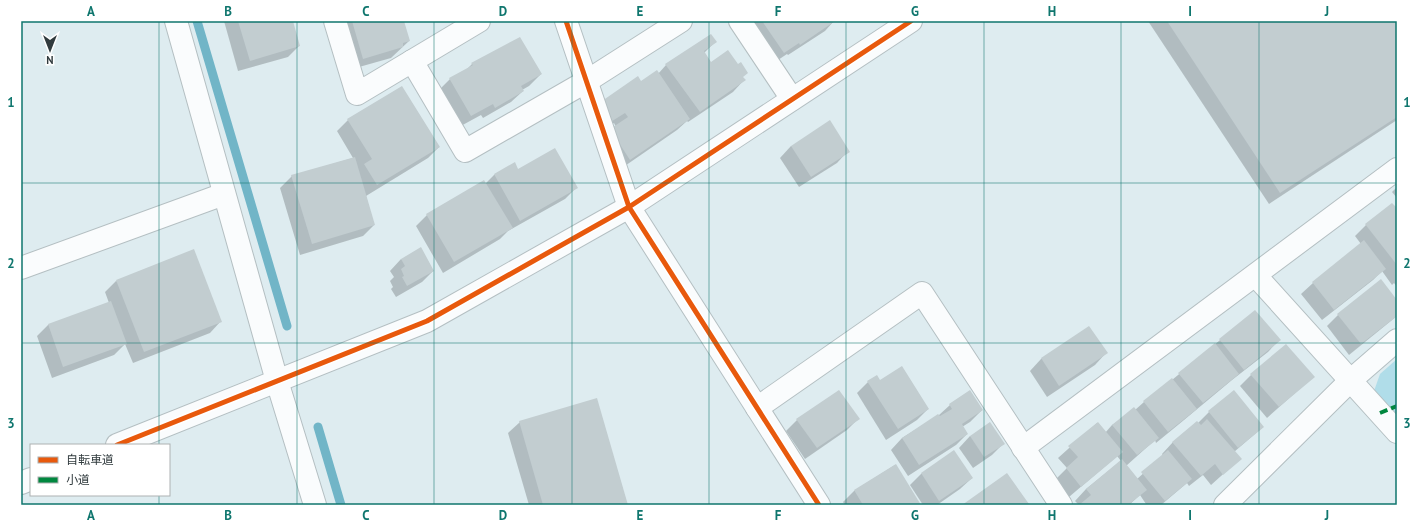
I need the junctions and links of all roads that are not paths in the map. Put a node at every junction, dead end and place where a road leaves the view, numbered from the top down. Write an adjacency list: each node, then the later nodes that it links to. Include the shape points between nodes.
1 (176, 21): 12 (street)
2 (336, 21): 8 (street, via 357,94)
3 (479, 21): 8 (street)
4 (566, 21): 9 (street)
5 (681, 21): 9 (street)
6 (740, 21): 10 (street)
7 (911, 21): 10 (street)
8 (412, 61): 9 (street, via 464,151)
9 (587, 81): 13 (street)
10 (792, 99): 13 (street)
11 (1397, 169): 15 (street)
12 (224, 194): 14 (street); 18 (street)
13 (629, 207): 18 (street, via 427,321); 19 (street)
14 (21, 268)
15 (1256, 276): 17 (street); 22 (street)
16 (1397, 340): 17 (street)
17 (1350, 380): 20 (street); 26 (street)
18 (277, 381): 21 (street); 23 (street)
19 (757, 408): 22 (street, via 922,293); 24 (street)
20 (1397, 432)
21 (120, 444)
22 (1024, 448): 25 (street)
23 (315, 505)
24 (819, 505)
25 (1061, 505)
26 (1225, 505)

